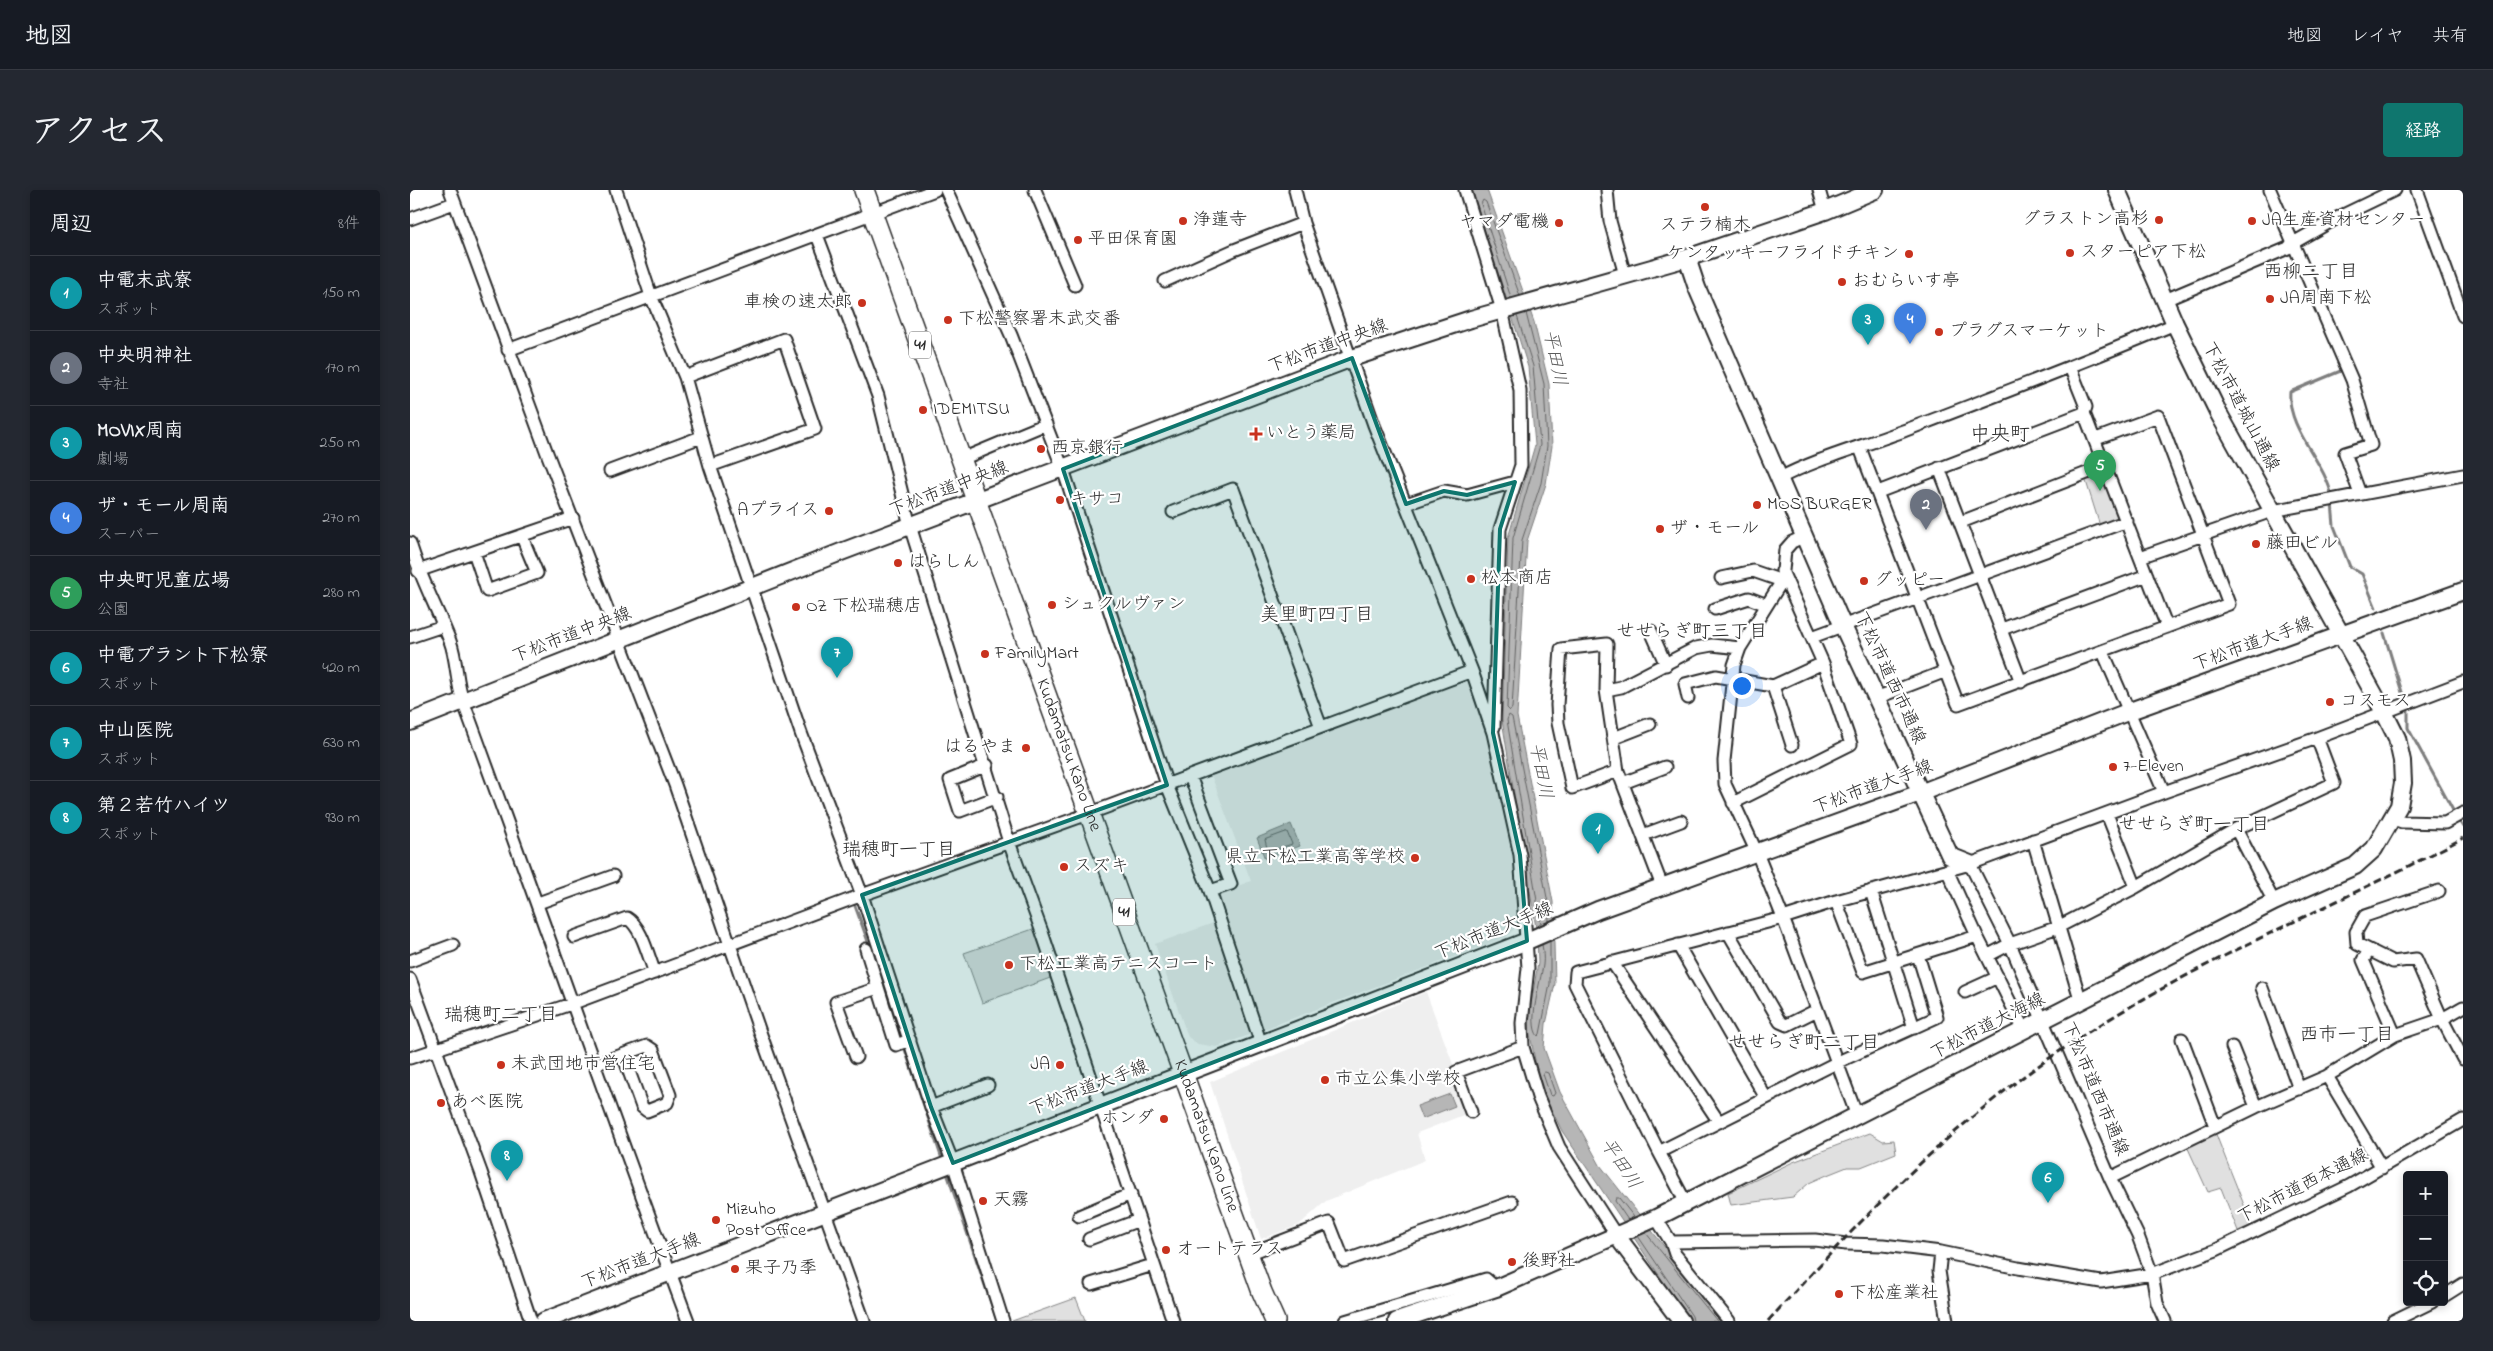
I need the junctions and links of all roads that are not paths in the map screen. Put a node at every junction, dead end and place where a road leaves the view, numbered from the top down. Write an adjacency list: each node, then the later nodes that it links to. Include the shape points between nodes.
1 (450, 190): 16 (street)
2 (616, 190): 27 (street)
3 (864, 190): 18 (main road, Kudamatsu Kano Line / 41)
4 (935, 190): 18 (street)
5 (946, 190): 37 (street, via 1011,335)
6 (1035, 190): 26 (street)
7 (1295, 190): 20 (street)
8 (1465, 190): 29 (street)
9 (1608, 190): 24 (street, via 1610,221)
10 (1819, 190): 17 (street)
11 (1875, 190): 17 (street)
12 (2117, 190): 28 (street, 下松市道城山通線)
13 (2270, 190): 22 (street)
14 (2395, 190): 22 (street)
15 (2417, 190): 30 (street)
16 (454, 203): 19 (street); 32 (street)
17 (1825, 212): 23 (street)
18 (872, 213): 21 (street); 41 (main road, Kudamatsu Kano Line / 41)
19 (410, 219)
20 (1303, 223): 25 (street); 33 (street)
21 (817, 235): 27 (street); 59 (street, via 878,396)
22 (2293, 243): 28 (street, via 2288,248); 51 (street, via 2352,380 2371,445 2345,453)
23 (1687, 258): 24 (street); 48 (street, 下松市道西市通線)
24 (1625, 275): 29 (street, 下松市道中央線)
25 (1164, 281)
26 (1074, 285)
27 (651, 296): 32 (street); 35 (street)
28 (2165, 300): 31 (street, 下松市道城山通線)
29 (1505, 309): 33 (street, 下松市道中央線); 49 (street, via 1520,390 1520,465)
30 (2463, 316)
31 (2175, 324): 34 (street); 54 (street, 下松市道城山通線)
32 (508, 350): 56 (street)
33 (1352, 358): 45 (street, 下松市道中央線); 53 (street, via 1374,425)
34 (2070, 367): 36 (street, via 2086,407); 40 (street)
35 (685, 378): 38 (street); 42 (street, via 784,338 815,429)
36 (2084, 413): 39 (street); 44 (street)
37 (1046, 424): 41 (street); 45 (street)
38 (701, 437): 42 (street); 46 (street)
39 (2096, 439): 43 (street); 60 (street, via 2158,416)
40 (1860, 448): 48 (street); 50 (street)
41 (962, 459): 52 (main road, Kudamatsu Kano Line / 41)
42 (710, 466): 71 (street)
43 (2105, 466): 57 (street); 58 (street)
44 (1939, 468): 50 (street); 58 (street)
45 (1062, 469): 52 (street, 下松市道中央線); 113 (street)
46 (610, 471)
47 (2463, 475): 51 (street)
48 (1778, 479): 62 (street, 下松市道西市通線)
49 (1515, 482): 53 (street, via 1468,495 1444,491); 104 (street, via 1500,529)
50 (1878, 492): 73 (street)
51 (2360, 494): 54 (street)
52 (977, 501): 59 (street, 下松市道中央線); 118 (main road, Kudamatsu Kano Line / 41)
53 (1406, 504): 89 (street)
54 (2272, 511): 60 (street); 81 (street, 下松市道城山通線)
55 (1173, 512): 103 (street, via 1233,489)
56 (573, 518): 61 (street); 84 (street)
57 (2127, 521): 65 (street); 68 (street)
58 (1961, 522): 68 (street)
59 (910, 526): 71 (street, 下松市道中央線); 108 (street)
60 (2203, 536): 65 (street); 78 (street, via 2229,604)
61 (522, 537): 64 (street); 64 (street, via 537,573 487,590)
62 (1803, 537): 67 (street, via 1785,550); 76 (street, 下松市道西市通線)
63 (410, 544): 66 (street)
64 (474, 552): 66 (street)
65 (2140, 557): 69 (street)
66 (418, 571): 77 (street)
67 (1782, 575): 70 (street, via 1753,571); 74 (street); 83 (street)
68 (1980, 575): 73 (street); 79 (street)
69 (2147, 575): 78 (street); 79 (street)
70 (1721, 578)
71 (752, 589): 84 (street, 下松市道中央線); 136 (street, via 801,733)
72 (2463, 590): 81 (street, 下松市道大手線)
73 (1918, 597): 76 (street); 90 (street)
74 (1767, 605): 75 (street, via 1749,598); 85 (street)
75 (1715, 609)
76 (1842, 624): 83 (street); 97 (street, 下松市道西市通線)
77 (443, 626): 82 (street); 98 (street, via 450,642)
78 (2167, 627): 86 (street)
79 (2002, 629): 92 (street)
80 (1651, 631): 88 (street)
81 (2342, 634): 99 (street, 下松市道大手線); 100 (street, 下松市道大海線)
82 (410, 637)
83 (1812, 637): 87 (street)
84 (620, 640): 98 (street, 下松市道中央線); 148 (street, via 675,785)
85 (1740, 648): 88 (street, via 1712,645 1696,648); 91 (street)
86 (2103, 652): 92 (street); 99 (street)
87 (1823, 663): 93 (street); 117 (street, via 1851,744)
88 (1666, 665): 95 (street, via 1621,687)
89 (1472, 671): 103 (street); 104 (street)
90 (1946, 671): 92 (street, via 1958,704); 97 (street)
91 (1731, 678): 93 (street); 96 (street, via 1716,676 1685,684); 117 (street, via 1724,761 1725,784)
92 (2020, 682)
93 (1773, 686): 107 (street)
94 (2462, 687): 100 (street)
95 (1606, 690): 105 (street); 110 (street, via 1607,644 1561,649 1558,723 1572,788)
96 (1688, 698)
97 (1876, 698): 115 (street, 下松市道西市通線)
98 (463, 701): 101 (street, 下松市道中央線); 139 (street)
99 (2130, 711): 114 (street); 115 (street, 下松市道大手線)
100 (2384, 712): 106 (street); 121 (street, 下松市道大海線, via 2396,738 2404,784)
101 (410, 722)
102 (1650, 724): 105 (street)
103 (1321, 727): 111 (street)
104 (1494, 733): 145 (street, via 1520,855)
105 (1614, 738): 110 (street)
106 (2317, 738): 114 (street); 123 (street, via 2334,783)
107 (1792, 744)
108 (987, 765): 116 (street); 116 (street, via 950,780 952,788 960,810)
109 (1665, 767): 112 (street)
110 (1618, 771): 112 (street)
111 (1190, 776): 113 (street); 133 (street, via 1231,884)
112 (1623, 783): 124 (street)
113 (1167, 785): 118 (street); 133 (street)
114 (2164, 792): 119 (street)
115 (1920, 793): 127 (street, 下松市道大手線); 128 (street, 下松市道西市通線, via 1950,856)
116 (997, 797): 126 (street)
117 (1733, 803): 127 (street)
118 (1088, 814): 126 (street); 184 (main road, Kudamatsu Kano Line / 41)
119 (2107, 814): 125 (street); 132 (street)
120 (2459, 815): 121 (street, via 2445,823 2402,822)
121 (2393, 818): 138 (street, 下松市道大海線, via 2374,849 2355,866)
122 (1681, 821): 124 (street)
123 (2236, 829): 132 (street); 138 (street)
124 (1643, 835): 131 (street)
125 (2033, 840): 128 (street); 141 (street)
126 (1009, 842): 136 (street); 189 (street)
127 (1757, 853): 131 (street, 下松市道大手線); 140 (street)
128 (1970, 864): 129 (street); 146 (street, 下松市道西市通線)
129 (1947, 870): 134 (street); 143 (street)
130 (613, 876): 139 (street)
131 (1662, 886): 145 (street, 下松市道大手線)
132 (2136, 887): 141 (street)
133 (1210, 891): 174 (street)
134 (1871, 891): 137 (street); 156 (street)
135 (2439, 892): 151 (street, via 2365,916 2356,932 2357,944)
136 (862, 895): 148 (street); 173 (street)
137 (1836, 901): 140 (street); 156 (street, via 1863,972)
138 (2274, 902): 163 (street, 下松市道大海線)
139 (538, 904): 164 (street)
140 (1783, 918): 142 (street); 166 (street)
141 (2058, 927): 146 (street); 163 (street)
142 (1728, 932): 149 (street); 166 (street, via 1780,1022 1788,1025)
143 (1977, 936): 152 (street); 153 (street)
144 (574, 937): 157 (street, via 627,918 640,933)
145 (1531, 940): 174 (street, 下松市道大手線); 175 (street, via 1522,1023)
146 (2010, 944): 153 (street); 168 (street, 下松市道西市通線)
147 (454, 945): 154 (street)
148 (729, 945): 157 (street); 204 (street)
149 (1678, 945): 155 (street); 188 (street)
150 (866, 949): 160 (street)
151 (2368, 951): 167 (street, via 2394,962 2416,959); 171 (street, via 2363,960)
152 (1918, 956): 156 (street); 169 (street, via 1937,1018)
153 (1987, 956): 158 (street)
154 (410, 961)
155 (1612, 962): 195 (street); 197 (street, via 1576,972 1575,984)
156 (1894, 962): 169 (street)
157 (655, 973): 164 (street)
158 (1998, 978): 162 (street); 170 (street)
159 (410, 979): 177 (street)
160 (878, 988): 173 (street, via 896,1045); 179 (street, via 836,1002)
161 (2262, 988): 187 (street)
162 (1965, 992)
163 (2081, 1002): 168 (street, 下松市道大海線)
164 (571, 1004): 177 (street); 183 (street)
165 (2463, 1007): 167 (street)
166 (1817, 1010): 182 (street)
167 (2442, 1019): 171 (street); 181 (street)
168 (2044, 1020): 170 (street, 下松市道大海線); 200 (street, 下松市道西市通線)
169 (1914, 1028): 182 (street)
170 (2024, 1030): 193 (street, 下松市道大海線)
171 (2395, 1036): 185 (street)
172 (2182, 1038): 196 (street)
173 (910, 1040): 191 (street)
174 (1261, 1044): 184 (street, 下松市道大手線)
175 (1523, 1047): 192 (street, via 1456,1072); 208 (street, via 1538,1097 1559,1147)
176 (2232, 1047): 190 (street)
177 (435, 1048): 180 (street); 222 (street)
178 (623, 1055): 178 (street, via 642,1107 648,1111 667,1103 670,1095 653,1050 647,1046); 183 (street)
179 (856, 1057)
180 (410, 1058)
181 (2463, 1059)
182 (1838, 1062): 188 (street); 193 (street)
183 (594, 1065): 214 (street)
184 (1182, 1075): 189 (street, 下松市道大手線); 212 (main road, Kudamatsu Kano Line / 41)
185 (2326, 1076): 187 (street); 199 (street)
186 (988, 1086): 191 (street)
187 (2298, 1089): 190 (street)
188 (1766, 1098): 195 (street)
189 (1100, 1105): 198 (street, 下松市道大手線); 201 (street)
190 (2256, 1106): 196 (street)
191 (931, 1108): 198 (street)
192 (1471, 1112)
193 (1857, 1116): 203 (street, 下松市道大海線)
194 (2463, 1120): 199 (street, 下松市道西本通線)
195 (1719, 1122): 197 (street)
196 (2215, 1126): 200 (street)
197 (1658, 1152): 203 (street)
198 (954, 1162): 204 (street, 下松市道大手線); 226 (street)
199 (2382, 1168): 215 (street, 下松市道西本通線, via 2216,1250)
200 (2110, 1178): 215 (street, 下松市道西市通線)
201 (1131, 1194): 205 (street); 207 (street)
202 (1512, 1202): 212 (street, via 1344,1261 1329,1223)
203 (1686, 1203): 206 (street, 下松市道大海線)
204 (825, 1214): 214 (street, 下松市道大手線); 225 (street)
205 (1079, 1216)
206 (1656, 1218): 208 (street, 下松市道大海線); 210 (street)
207 (1139, 1220): 209 (street); 213 (street)
208 (1620, 1234): 218 (street, 下松市道大海線); 231 (street)
209 (1089, 1239)
210 (1671, 1242): 211 (street, via 1815,1240); 232 (street, via 1675,1254)
211 (1941, 1252): 215 (street, via 2101,1282); 233 (street, via 1939,1271)
212 (1248, 1254): 228 (main road, Kudamatsu Kano Line / 41)
213 (1154, 1265): 216 (street); 227 (street)
214 (670, 1272): 223 (street, 下松市道大手線); 224 (street)
215 (2152, 1274): 234 (street, 下松市道西市通線, via 2157,1303)
216 (1091, 1284)
217 (2463, 1284): 219 (street)
218 (1496, 1288): 221 (street, via 1486,1279); 230 (street, 下松市道大海線)
219 (2448, 1293)
220 (2424, 1306): 235 (street)
221 (1374, 1317): 229 (street)
222 (532, 1321)
223 (544, 1321)
224 (688, 1321)
225 (864, 1321)
226 (1003, 1321)
227 (1172, 1321)
228 (1275, 1321)
229 (1345, 1321)
230 (1397, 1321)
231 (1681, 1321)
232 (1729, 1321)
233 (1947, 1321)
234 (2165, 1321)
235 (2393, 1321)

